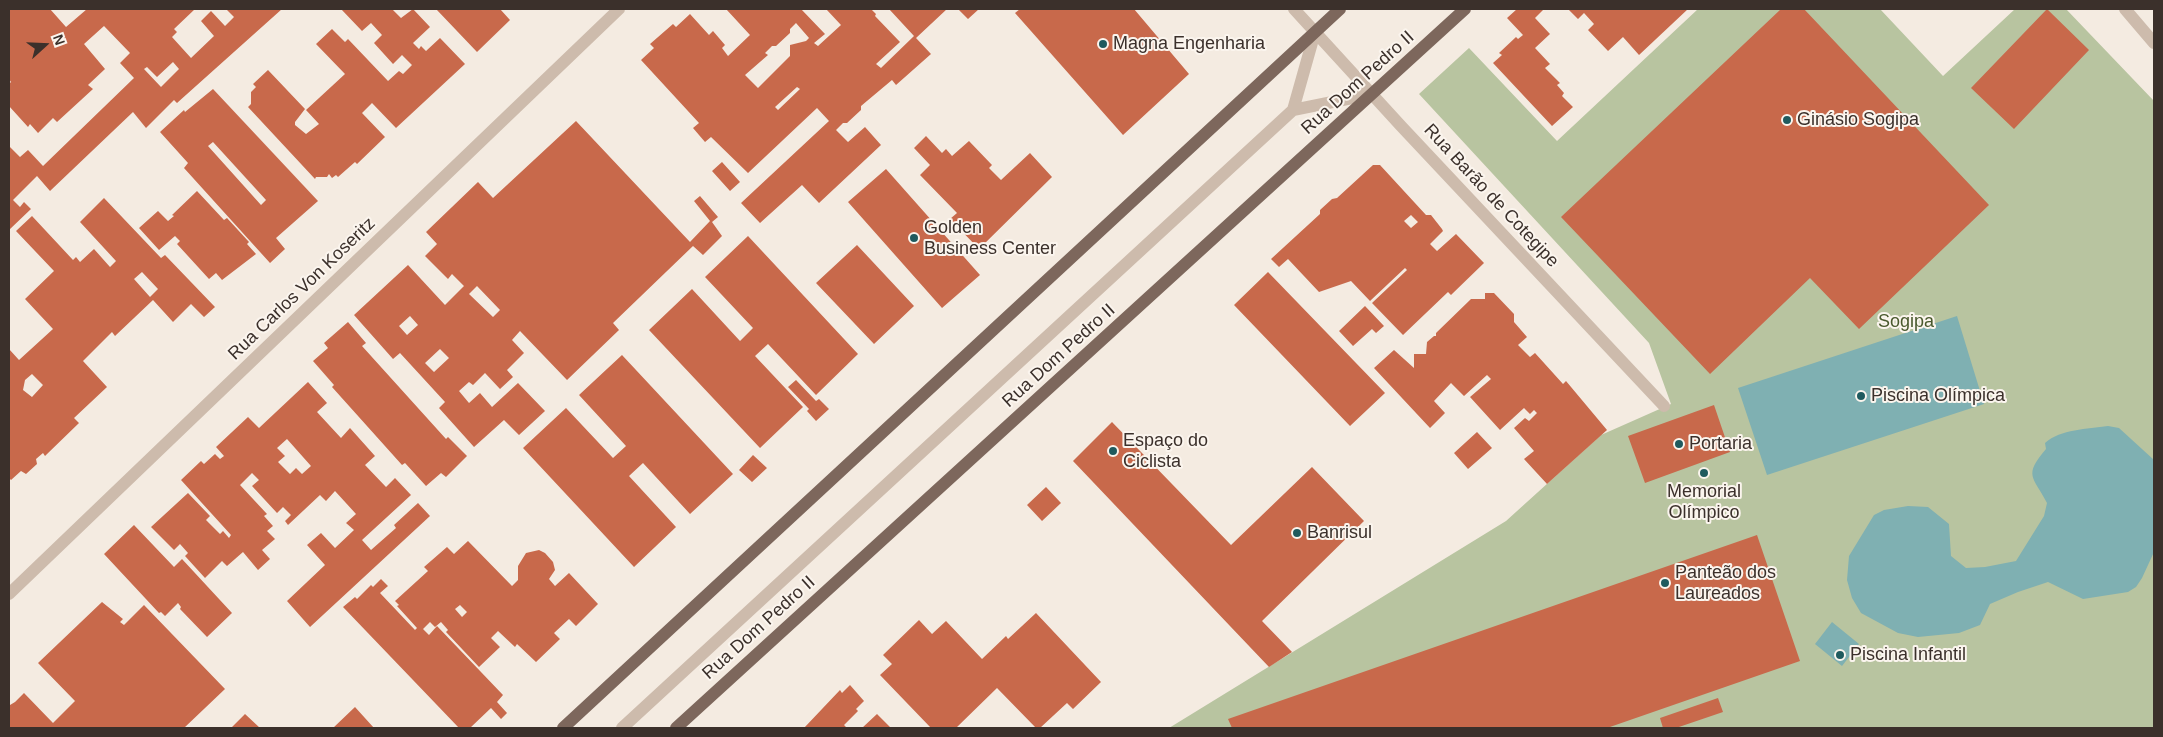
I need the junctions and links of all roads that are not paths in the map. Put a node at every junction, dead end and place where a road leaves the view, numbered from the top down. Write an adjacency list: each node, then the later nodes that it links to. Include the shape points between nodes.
1 (619, 9): 11 (street, Rua Carlos Von Koseritz)
2 (1294, 9): 6 (street, Rua Barão de Cotegipe)
3 (1340, 9): 6 (main road)
4 (1465, 9): 8 (main road, Rua Dom Pedro II)
5 (2125, 9): 7 (street)
6 (1315, 32): 8 (street, Rua Barão de Cotegipe); 9 (street); 12 (main road)
7 (2154, 43)
8 (1372, 94): 9 (street); 10 (street, Rua Barão de Cotegipe); 14 (main road, Rua Dom Pedro II)
9 (1293, 110): 13 (street)
10 (1664, 406)
11 (9, 594)
12 (563, 728)
13 (622, 728)
14 (676, 728)

